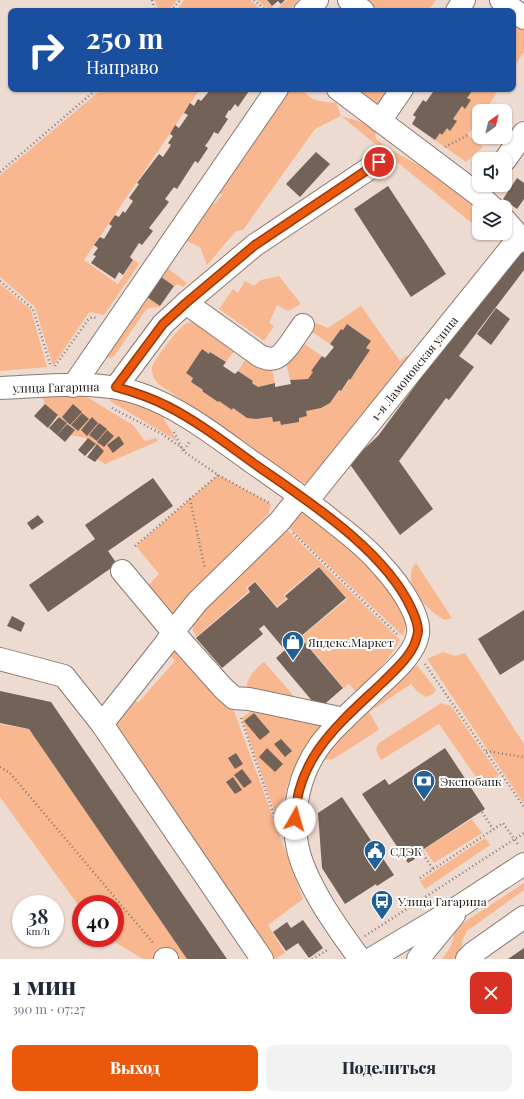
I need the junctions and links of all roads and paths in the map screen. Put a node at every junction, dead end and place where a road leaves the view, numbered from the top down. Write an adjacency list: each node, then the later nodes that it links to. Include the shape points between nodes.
1 (180, 0): 6 (path)
2 (254, 0): 7 (path)
3 (317, 0): 8 (street)
4 (349, 0): 9 (street)
5 (501, 0): 10 (street)
6 (173, 8)
7 (263, 8)
8 (308, 8)
9 (359, 8)
10 (511, 8)
11 (516, 12): 12 (street)
12 (524, 18)
13 (94, 92): 23 (path)
14 (275, 92): 31 (street)
15 (342, 92): 17 (street)
16 (400, 92): 17 (street)
17 (380, 121): 24 (street)
18 (524, 133): 21 (street)
19 (468, 135): 20 (path)
20 (441, 150)
21 (511, 152)
22 (379, 162): 28 (street, via 255,245)
23 (0, 172)
24 (486, 196)
25 (512, 228): 26 (street)
26 (523, 240): 37 (street, 1-я Ламоновская улица, via 514,244)
27 (0, 281): 30 (path, via 33,309)
28 (186, 303): 29 (street, via 260,356 268,359 277,358 282,354); 33 (street, via 163,324)
29 (303, 325)
30 (52, 370)
31 (73, 386): 32 (street, улица Гагарина); 33 (street, улица Гагарина)
32 (0, 388)
33 (113, 397): 35 (path); 37 (street, улица Гагарина, via 140,394 169,407)
34 (172, 429): 35 (path)
35 (182, 449): 36 (path)
36 (218, 475): 38 (path); 39 (path, via 271,504)
37 (304, 498): 43 (street, 1-я Ламоновская улица, via 197,602); 46 (street, улица Гагарина, via 356,540 383,566 406,596 419,632 413,648)
38 (190, 499): 40 (path); 42 (path)
39 (270, 509)
40 (136, 546)
41 (122, 571): 43 (street)
42 (206, 573)
43 (173, 632): 45 (street); 47 (street, 1-я Ламоновская улица)
44 (0, 659): 47 (street, via 64,676)
45 (234, 698): 46 (street); 52 (path)
46 (344, 719): 62 (street, улица Гагарина, via 320,746 308,765 295,809 295,829 299,853 313,889)
47 (102, 724): 64 (street)
48 (486, 751): 49 (path)
49 (524, 758)
50 (0, 767): 63 (path, via 10,774)
51 (482, 812): 53 (path)
52 (277, 824)
53 (494, 829): 55 (path, via 503,823); 58 (path)
54 (524, 833): 55 (path)
55 (514, 839): 62 (path)
56 (421, 851): 58 (path)
57 (524, 864): 60 (street)
58 (433, 869): 59 (path)
59 (420, 878)
60 (463, 904): 65 (street); 66 (street)
61 (524, 917): 67 (street)
62 (355, 952)
63 (166, 959)
64 (262, 959)
65 (371, 959)
66 (418, 959)
67 (467, 959)

